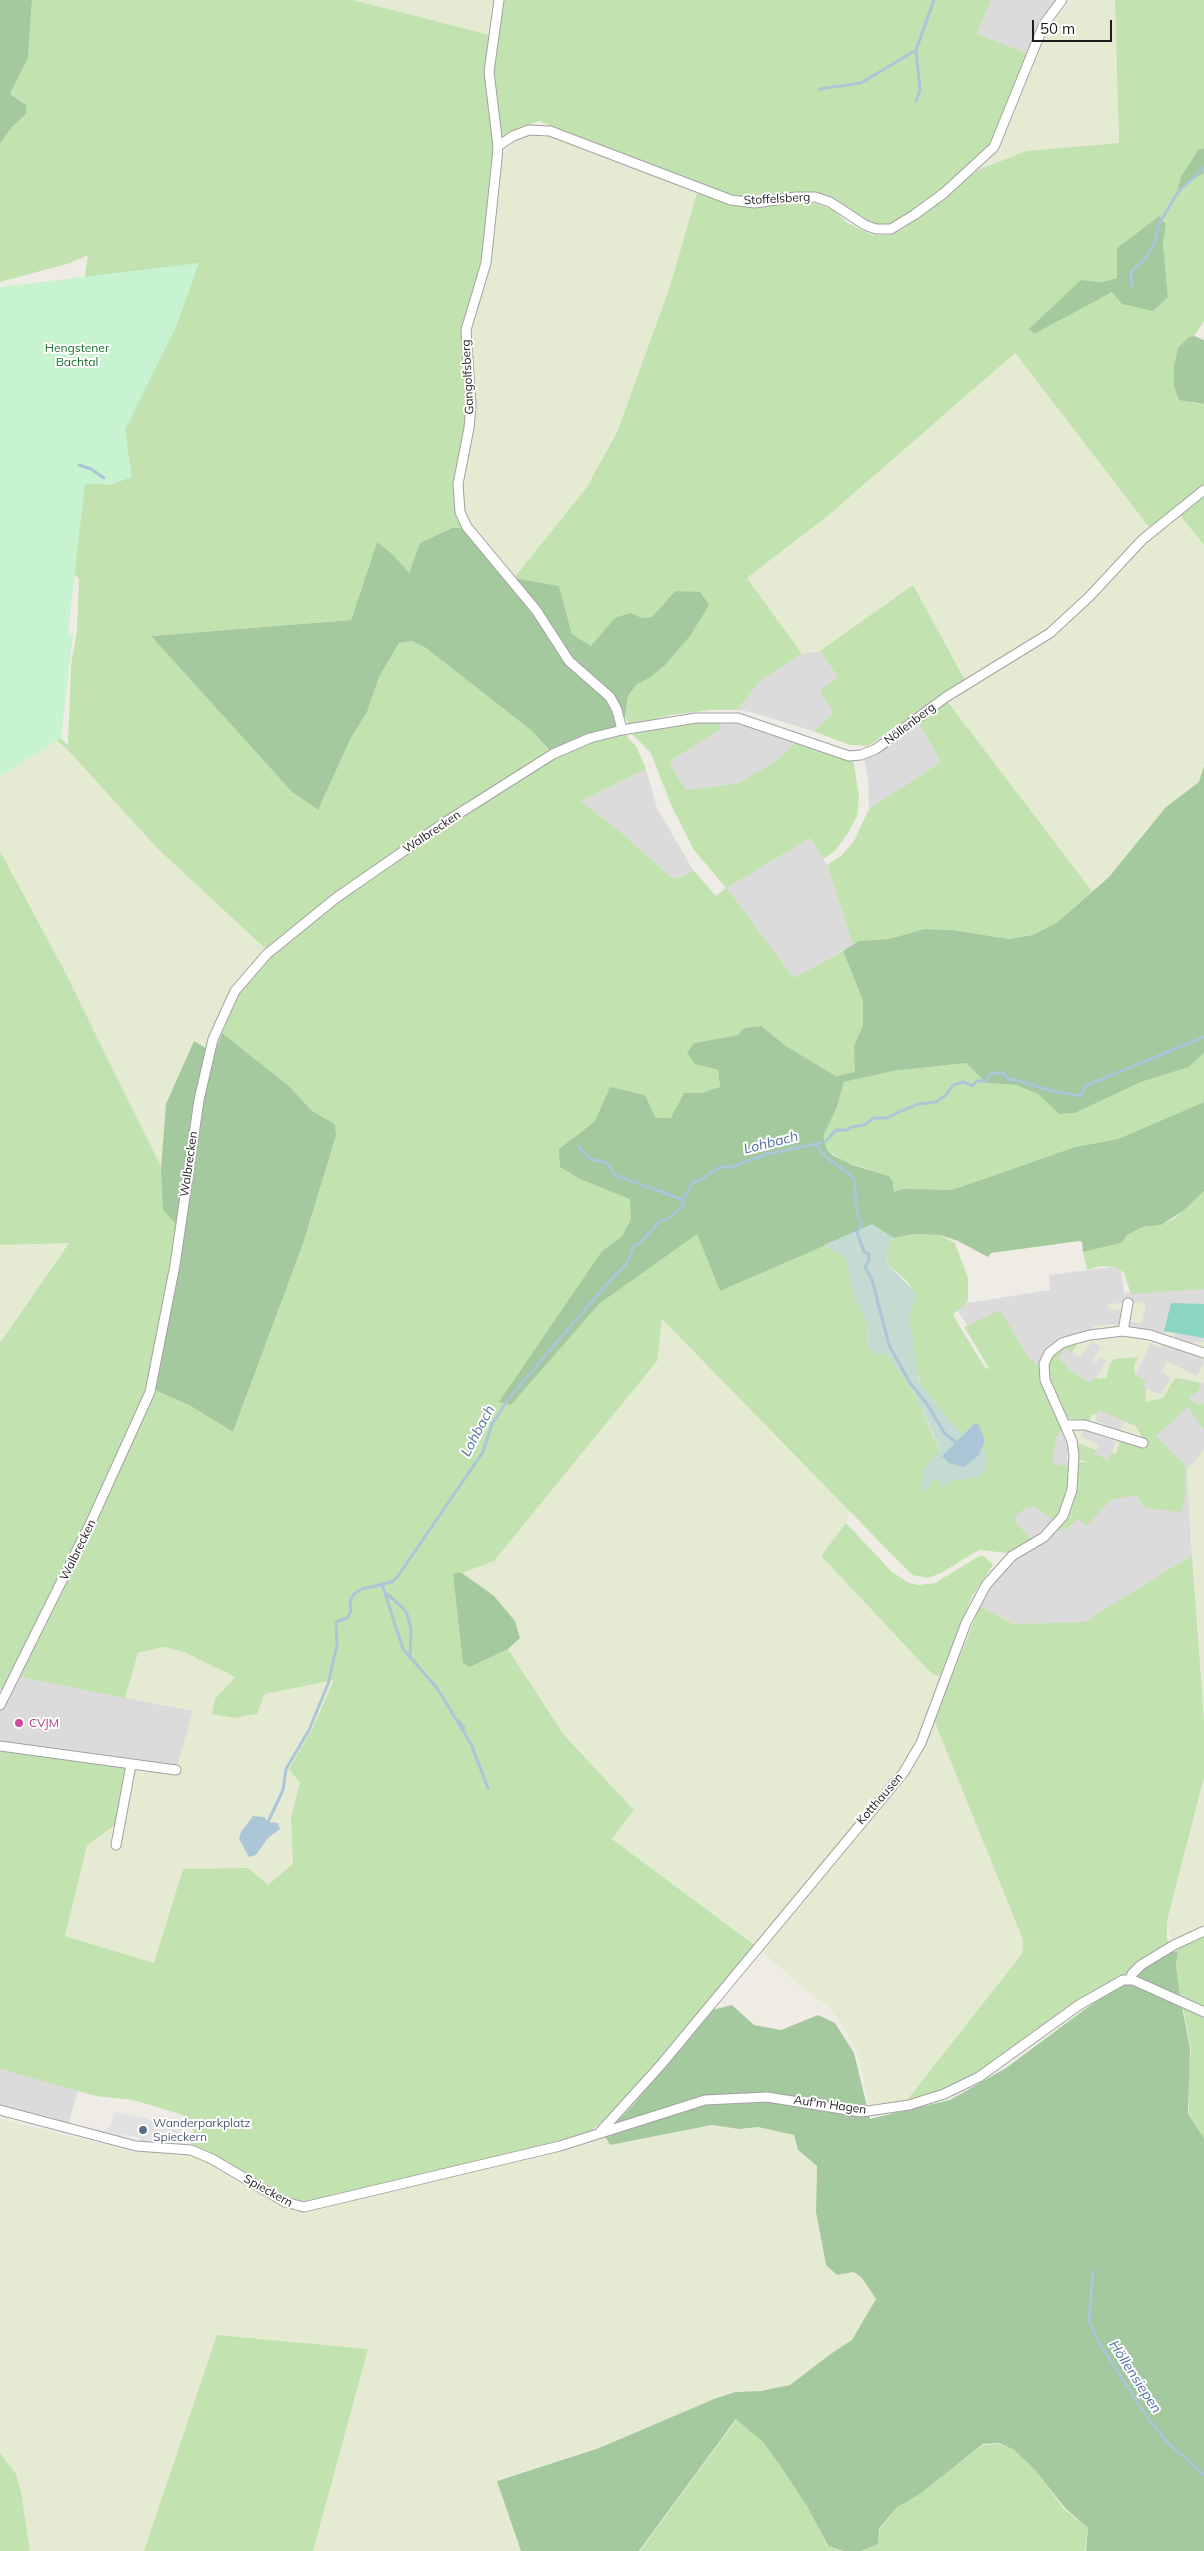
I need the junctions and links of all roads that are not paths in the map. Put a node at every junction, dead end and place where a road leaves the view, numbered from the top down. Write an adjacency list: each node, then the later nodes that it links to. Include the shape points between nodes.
1 (499, 0): 3 (street, Gangolfsberg, via 489,72)
2 (1062, 0): 3 (street, Stoffelsberg, via 1041,29 994,147 944,193 891,229 865,225 830,202 815,197 755,203 731,200 545,130 518,133)
3 (498, 146): 5 (street, Gangolfsberg, via 488,247 466,330 470,406 458,484 460,512 467,527 536,610 569,661 610,697)
4 (1204, 490): 5 (street, Nöllenberg, via 1142,540 1050,633 946,697 868,753 849,756 738,718 696,718)
5 (622, 730): 6 (street, Nöllenberg, via 590,738)
6 (553, 754): 12 (street, Walbrecken, via 444,823 336,898 267,954 230,999 205,1073 192,1139 175,1265 150,1392 91,1522)
7 (1128, 1302): 8 (street)
8 (1123, 1331): 9 (street, Kotthausen, via 1150,1335); 10 (street, Kotthausen, via 1069,1341 1046,1358 1045,1380)
9 (1204, 1353)
10 (1066, 1425): 11 (street, via 1085,1425); 21 (street, Kotthausen, via 1072,1441 1074,1472 1067,1509 1051,1531 1012,1556 986,1585 966,1623 914,1757 659,2067)
11 (1143, 1443)
12 (0, 1705)
13 (0, 1746): 14 (street)
14 (131, 1764): 15 (street); 16 (street)
15 (176, 1770)
16 (116, 1845)
17 (1204, 1931): 18 (street, via 1141,1965)
18 (1130, 1979): 19 (street); 21 (street, Auf'm Hagen, via 1079,2005 979,2077 924,2101 861,2112 774,2098 720,2099 690,2103)
19 (1204, 2012)
20 (0, 2110): 21 (street, Spieckern, via 136,2146 191,2150 285,2202 304,2207 560,2146)
21 (597, 2134)

